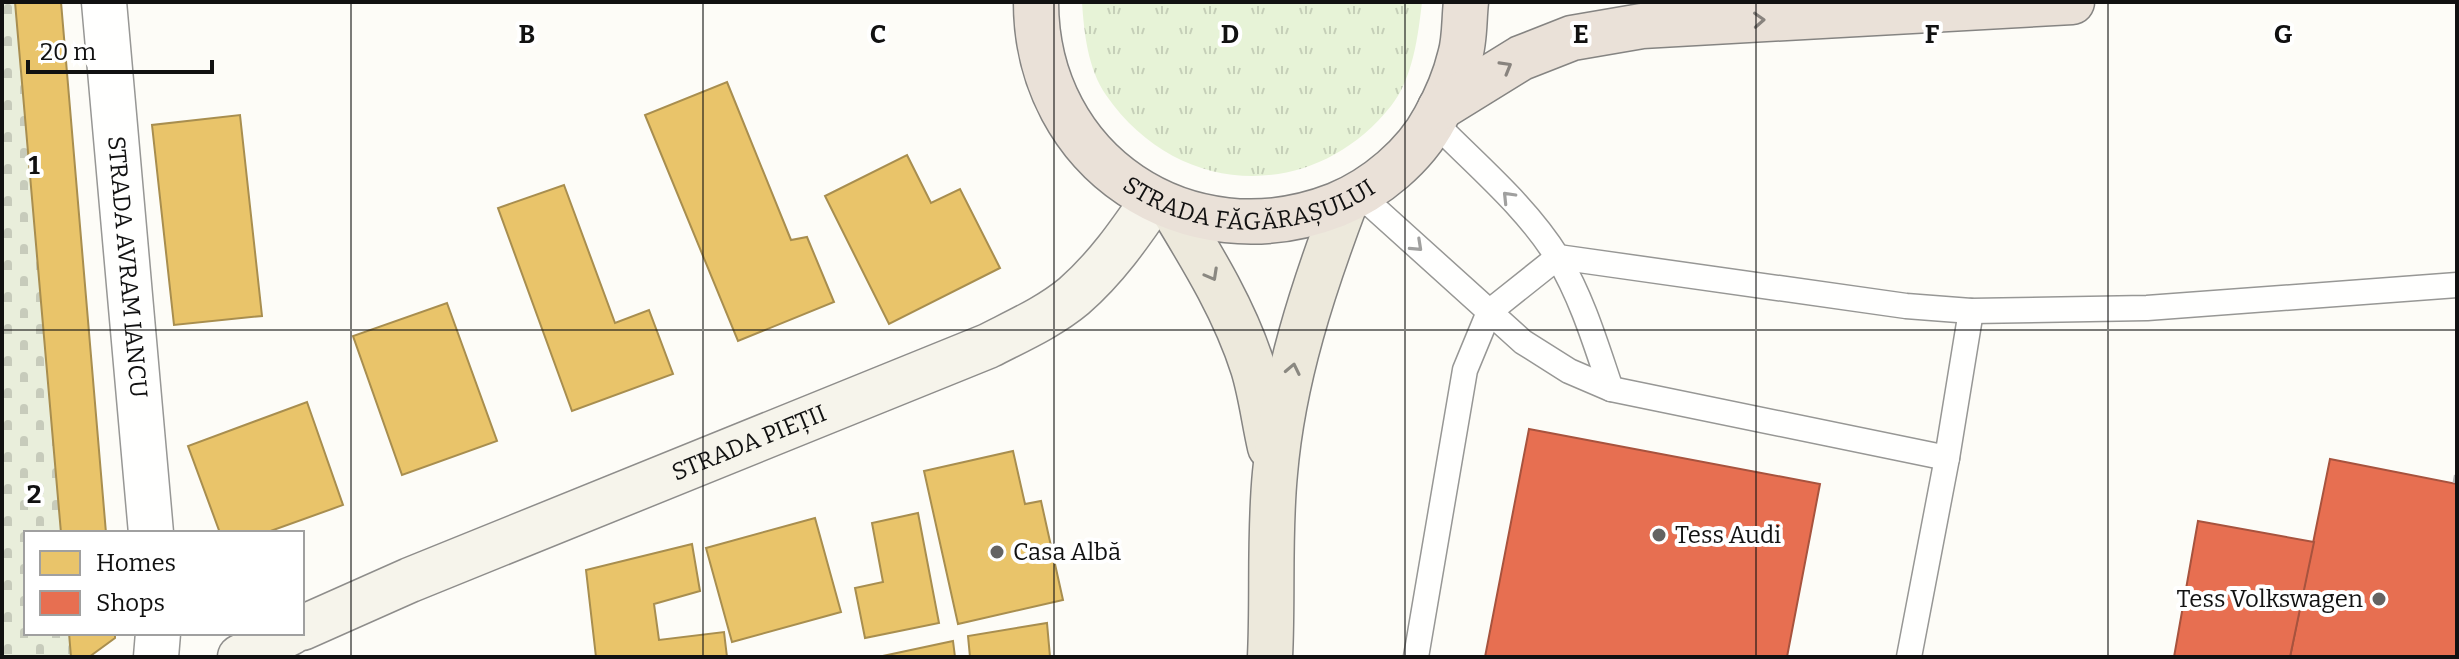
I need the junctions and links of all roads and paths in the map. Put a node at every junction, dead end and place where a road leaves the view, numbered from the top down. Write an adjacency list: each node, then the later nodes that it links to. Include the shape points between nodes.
1 (104, 2): 17 (street, STRADA AVRAM IANCU)
2 (1036, 2): 7 (highway, STRADA FĂGĂRAȘULUI, via 1042,61 1071,128 1122,181)
3 (1466, 2): 5 (highway, STRADA FĂGĂRAȘULUI, via 1461,55)
4 (2072, 2): 5 (highway, one-way to 4, via 1521,58 1572,38 1642,26)
5 (1437, 115): 6 (highway, STRADA FĂGĂRAȘULUI, via 1388,174); 8 (lane, one-way to 5)
6 (1352, 197): 7 (highway, STRADA FĂGĂRAȘULUI, via 1313,214 1242,223); 11 (lane, one-way to 11); 15 (main road, one-way to 6, via 1294,360 1316,280)
7 (1163, 204): 15 (main road, one-way to 15, via 1220,290 1240,333 1254,371); 18 (street, STRADA PIEȚII, via 1071,298 988,346)
8 (1558, 257): 10 (lane); 11 (lane); 12 (lane)
9 (2457, 285): 10 (lane, via 2147,308)
10 (1971, 311): 13 (lane)
11 (1489, 312): 12 (lane, via 1523,342); 24 (lane, via 1465,370)
12 (1611, 389): 13 (lane)
13 (1947, 458): 25 (lane)
14 (2457, 472): 16 (path)
15 (1275, 473): 23 (main road)
16 (2455, 483)
17 (151, 531)
18 (304, 627)
19 (158, 635): 21 (street)
20 (286, 635): 22 (street)
21 (156, 657)
22 (240, 657)
23 (1270, 657)
24 (1416, 657)
25 (1909, 657)

